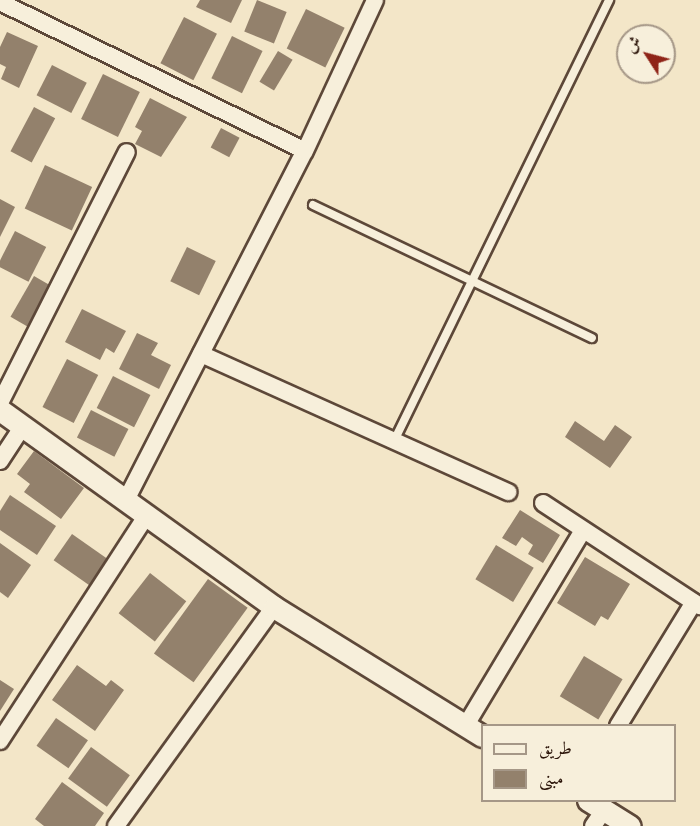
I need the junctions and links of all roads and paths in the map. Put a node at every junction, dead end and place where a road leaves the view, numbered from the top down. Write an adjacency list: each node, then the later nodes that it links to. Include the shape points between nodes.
1 (375, 0): 4 (street)
2 (609, 0): 7 (lane)
3 (0, 2): 4 (street)
4 (305, 151): 9 (street)
5 (127, 152): 10 (street)
6 (312, 205): 7 (lane)
7 (472, 281): 8 (lane); 13 (lane)
8 (592, 338)
9 (201, 354): 13 (street); 16 (street)
10 (0, 403)
11 (0, 410): 12 (street)
12 (23, 426): 14 (street); 16 (street)
13 (394, 441): 15 (street)
14 (0, 461)
15 (508, 492)
16 (125, 502): 18 (street)
17 (543, 503): 19 (street)
18 (146, 516): 21 (street); 24 (street)
19 (583, 530): 20 (street); 23 (street)
20 (697, 604): 22 (street)
21 (274, 607): 23 (street); 26 (street)
22 (619, 724)
23 (474, 730)
24 (0, 741)
25 (595, 812): 27 (street)
26 (116, 826)
27 (630, 826)

